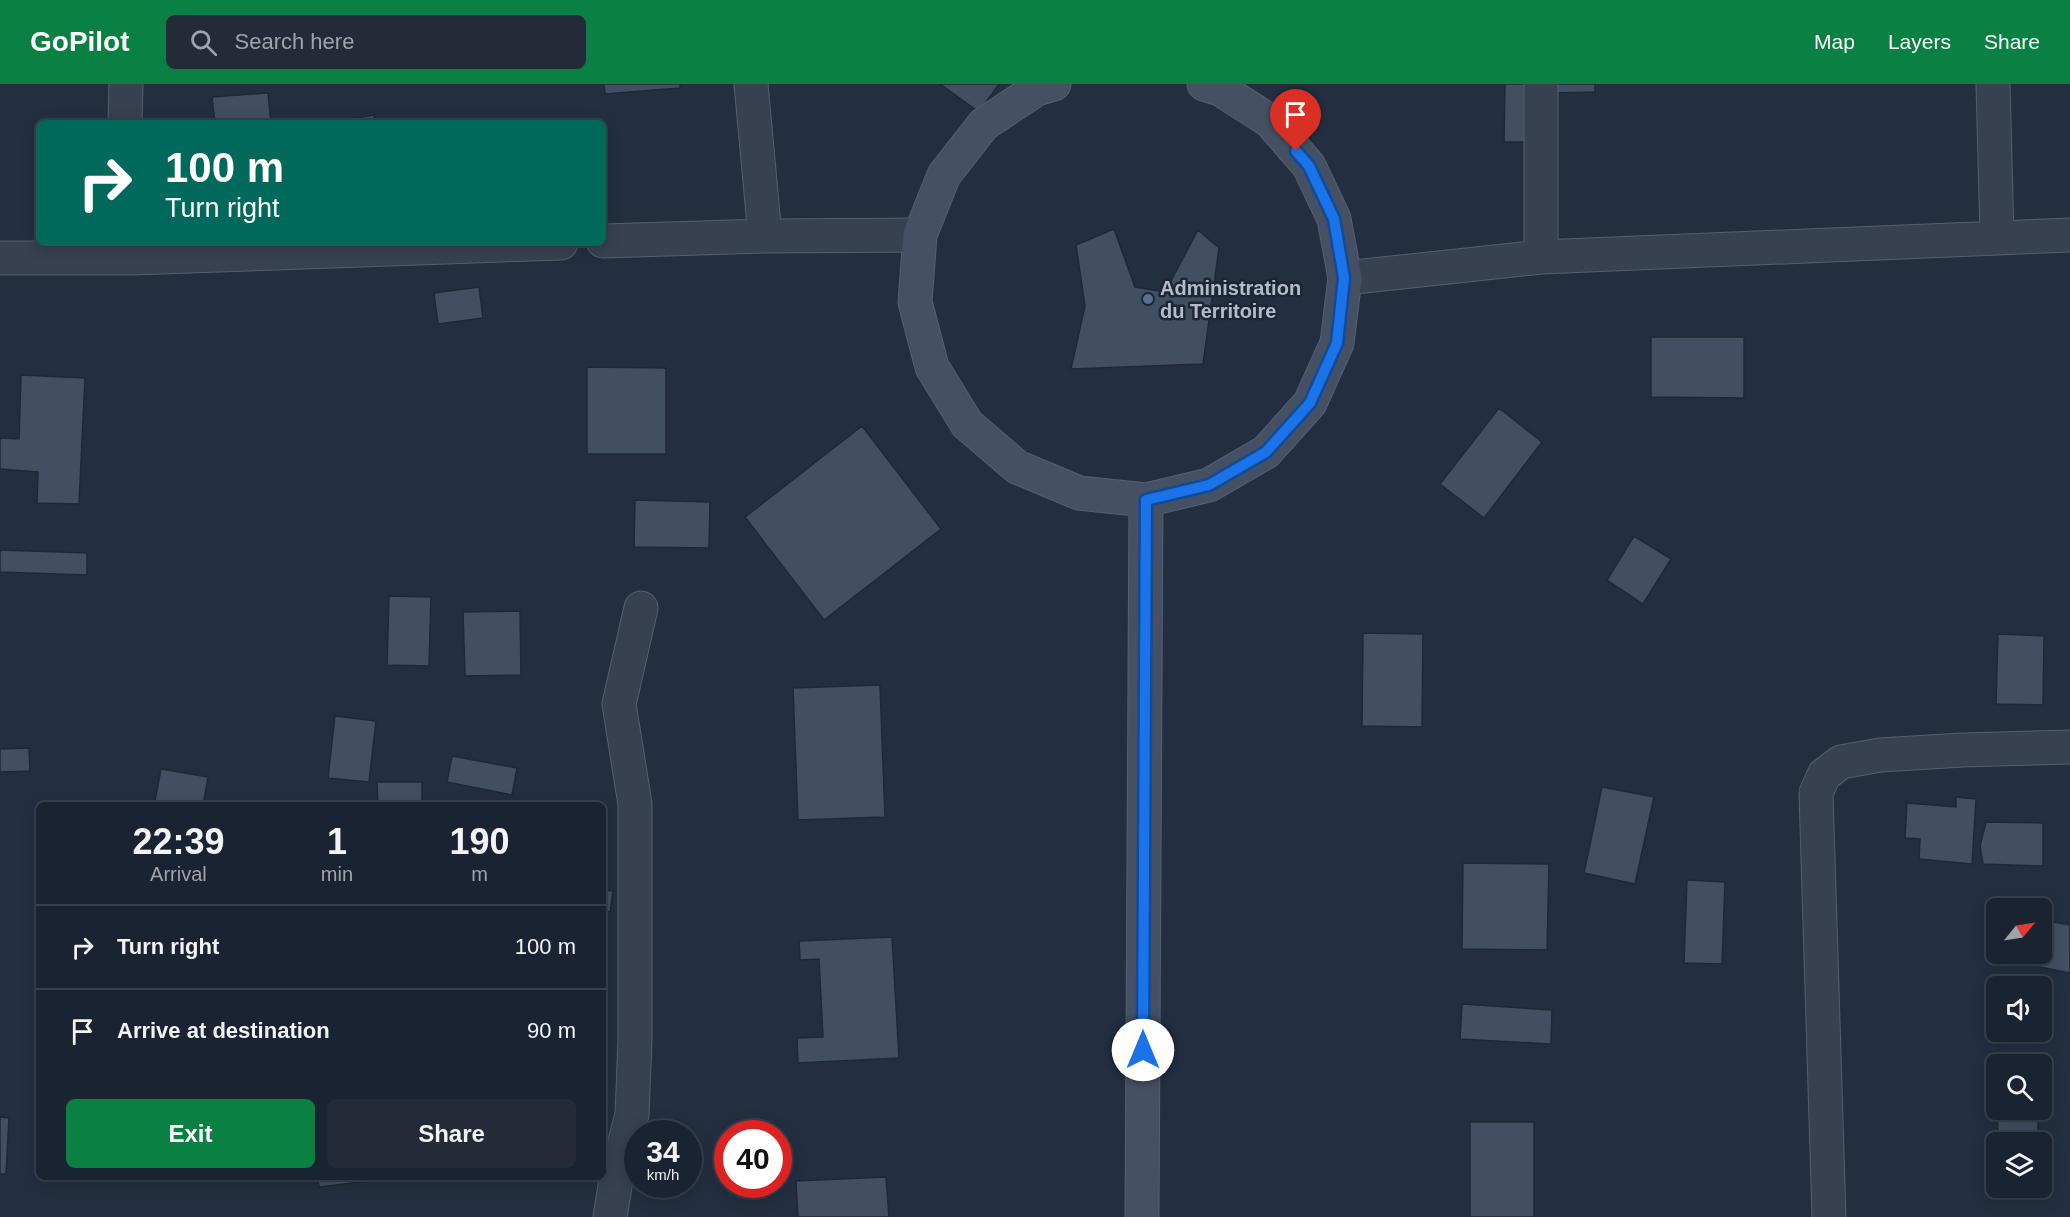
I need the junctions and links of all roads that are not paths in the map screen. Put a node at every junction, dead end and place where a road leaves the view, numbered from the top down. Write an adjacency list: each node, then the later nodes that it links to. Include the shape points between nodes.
1 (126, 84): 7 (street)
2 (751, 84): 10 (street)
3 (1054, 84): 8 (street, via 1037,89 984,124 944,175)
4 (1541, 84): 15 (street)
5 (1993, 84): 11 (street)
6 (1215, 86): 17 (street, via 1270,121 1309,166 1334,219)
7 (125, 120)
8 (920, 235): 10 (street); 18 (street, via 915,302 932,367 967,424 1017,467 1079,494)
9 (2070, 235): 11 (street)
10 (765, 236): 12 (street)
11 (1997, 236): 15 (street)
12 (606, 242)
13 (400, 246): 14 (street)
14 (131, 251): 16 (street)
15 (1541, 257): 17 (street)
16 (0, 258)
17 (1344, 278): 18 (street, via 1337,343 1310,403 1266,452 1209,485)
18 (1146, 500): 22 (street)
19 (641, 608): 21 (street, via 619,704 635,804 635,1040 632,1114)
20 (2070, 747): 23 (street, via 1880,755 1841,762 1824,775 1816,793)
21 (610, 1217)
22 (1142, 1217)
23 (1829, 1217)

